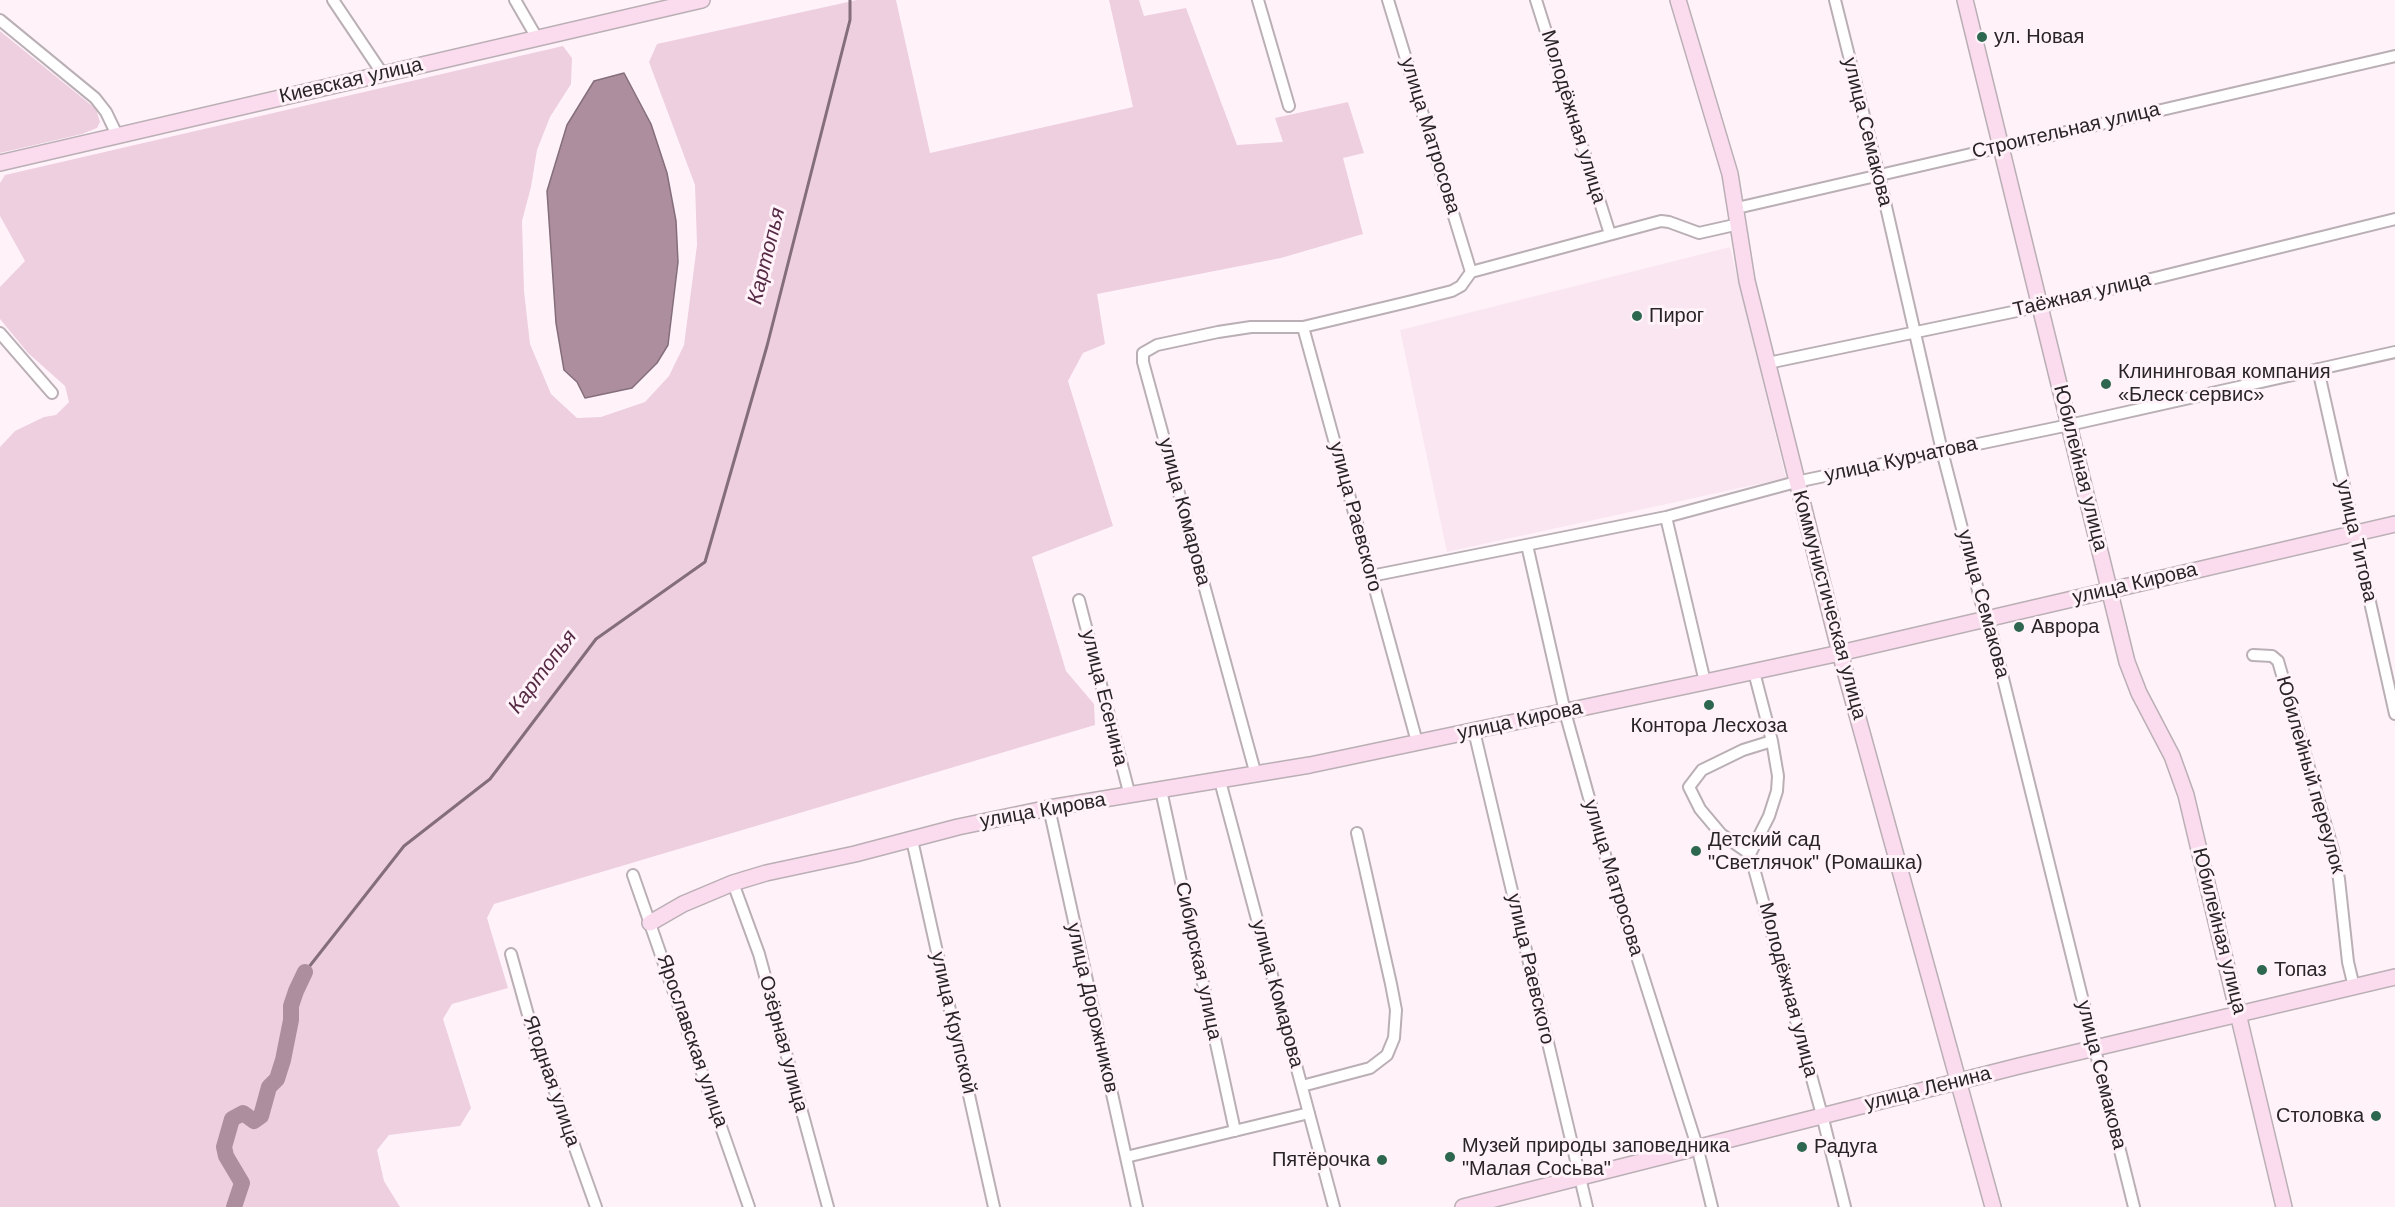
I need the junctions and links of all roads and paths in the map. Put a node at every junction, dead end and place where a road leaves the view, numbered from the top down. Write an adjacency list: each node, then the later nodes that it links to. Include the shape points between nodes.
1 (333, 0): 13 (street)
2 (515, 0): 11 (street)
3 (702, 0): 11 (street, Киевская улица)
4 (1258, 0): 14 (street)
5 (1388, 0): 23 (street, улица Матросова)
6 (1536, 0): 22 (street, Молодёжная улица)
7 (1678, 0): 19 (street, Коммунистическая улица, via 1722,144)
8 (1835, 0): 18 (street, улица Семакова)
9 (1965, 0): 16 (street, Юбилейная улица)
10 (0, 20): 15 (street, via 94,98)
11 (537, 38): 13 (street, Киевская улица)
12 (2395, 56): 16 (street, Строительная улица)
13 (382, 73): 15 (street, Киевская улица)
14 (1289, 106)
15 (118, 137): 17 (street, Киевская улица)
16 (2002, 146): 18 (street, Строительная улица); 24 (street, Юбилейная улица)
17 (0, 164)
18 (1879, 176): 19 (street, Строительная улица); 26 (street, улица Семакова)
19 (1737, 208): 21 (street, Коммунистическая улица)
20 (2395, 219): 24 (street, Таёжная улица)
21 (1738, 224): 22 (street, via 1699,234 1660,221); 29 (street, Коммунистическая улица, via 1747,281)
22 (1610, 234): 23 (street)
23 (1471, 272): 25 (street, via 1452,291)
24 (2041, 306): 26 (street, Таёжная улица); 32 (street, Юбилейная улица)
25 (1303, 327): 39 (street, улица Раевского); 52 (street, улица Комарова, via 1251,327 1218,332 1157,345 1143,354)
26 (1914, 332): 29 (street, Таёжная улица); 33 (street, улица Семакова)
27 (0, 333): 31 (street)
28 (2395, 352): 30 (street, улица Курчатова)
29 (1768, 363): 34 (street, Коммунистическая улица)
30 (2318, 369): 32 (street, улица Курчатова); 37 (street, улица Титова)
31 (52, 393)
32 (2069, 425): 33 (street, улица Курчатова); 40 (street, Юбилейная улица)
33 (1942, 451): 34 (street, улица Курчатова); 42 (street, улица Семакова)
34 (1796, 482): 35 (street, улица Курчатова); 43 (street, Коммунистическая улица)
35 (1666, 517): 38 (street, улица Курчатова); 46 (street)
36 (2395, 524): 37 (street, улица Кирова)
37 (2353, 533): 40 (street, улица Кирова); 48 (street, улица Титова)
38 (1527, 545): 39 (street, улица Курчатова); 47 (street, улица Матросова)
39 (1371, 576): 51 (street, улица Раевского)
40 (2110, 589): 42 (street, улица Кирова); 66 (street, Юбилейная улица, via 2132,677 2180,775)
41 (1079, 600): 55 (street, улица Есенина)
42 (1987, 619): 43 (street, улица Кирова); 67 (street, улица Семакова)
43 (1840, 653): 45 (street, улица Кирова); 68 (street, Коммунистическая улица)
44 (2253, 655): 65 (street, Юбилейный переулок, via 2272,656 2278,661 2333,850)
45 (1754, 672): 46 (street, улица Кирова); 50 (street)
46 (1705, 682): 47 (street, улица Кирова)
47 (1565, 712): 49 (street, улица Кирова); 73 (street, улица Матросова, via 1607,862)
48 (2395, 714)
49 (1474, 731): 51 (street, улица Кирова); 75 (street, улица Раевского)
50 (1772, 741): 59 (street, via 1777,791); 59 (street, via 1702,770 1689,787 1700,809 1721,834)
51 (1417, 742): 52 (street, улица Кирова)
52 (1256, 775): 53 (street, улица Кирова)
53 (1220, 781): 54 (street, улица Кирова); 69 (street, улица Комарова)
54 (1161, 790): 55 (street, улица Кирова); 72 (street, Сибирская улица)
55 (1130, 796): 56 (street, улица Кирова)
56 (1049, 808): 58 (street, улица Кирова); 74 (street, улица Дорожников)
57 (1357, 833): 69 (street, via 1393,993 1394,1038 1387,1055 1370,1068)
58 (912, 840): 61 (street, улица Кирова); 79 (street, улица Крупской)
59 (1750, 854): 71 (street, Молодёжная улица)
60 (633, 875): 62 (street, Ярославская улица)
61 (733, 883): 62 (street, улица Кирова); 78 (street, Озёрная улица, via 759,954)
62 (650, 923): 77 (street, Ярославская улица)
63 (511, 954): 76 (street, Ягодная улица, via 530,1022)
64 (2395, 977): 65 (street, улица Ленина)
65 (2354, 987): 66 (street, улица Ленина)
66 (2239, 1013): 67 (street, улица Ленина); 88 (street, Юбилейная улица)
67 (2095, 1048): 68 (street, улица Ленина); 87 (street, улица Семакова)
68 (1959, 1081): 71 (street, улица Ленина); 86 (street, Коммунистическая улица)
69 (1302, 1086): 70 (street, улица Комарова)
70 (1309, 1113): 72 (street); 81 (street, улица Комарова)
71 (1822, 1115): 73 (street, улица Ленина); 85 (street, Молодёжная улица)
72 (1235, 1131): 74 (street)
73 (1697, 1146): 75 (street, улица Ленина); 84 (street, улица Матросова)
74 (1126, 1157): 80 (street, улица Дорожников)
75 (1580, 1176): 82 (street, улица Ленина); 83 (street, улица Раевского)
76 (596, 1207)
77 (749, 1207)
78 (828, 1207)
79 (994, 1207)
80 (1137, 1207)
81 (1334, 1207)
82 (1463, 1207)
83 (1587, 1207)
84 (1712, 1207)
85 (1845, 1207)
86 (1993, 1207)
87 (2134, 1207)
88 (2284, 1207)

